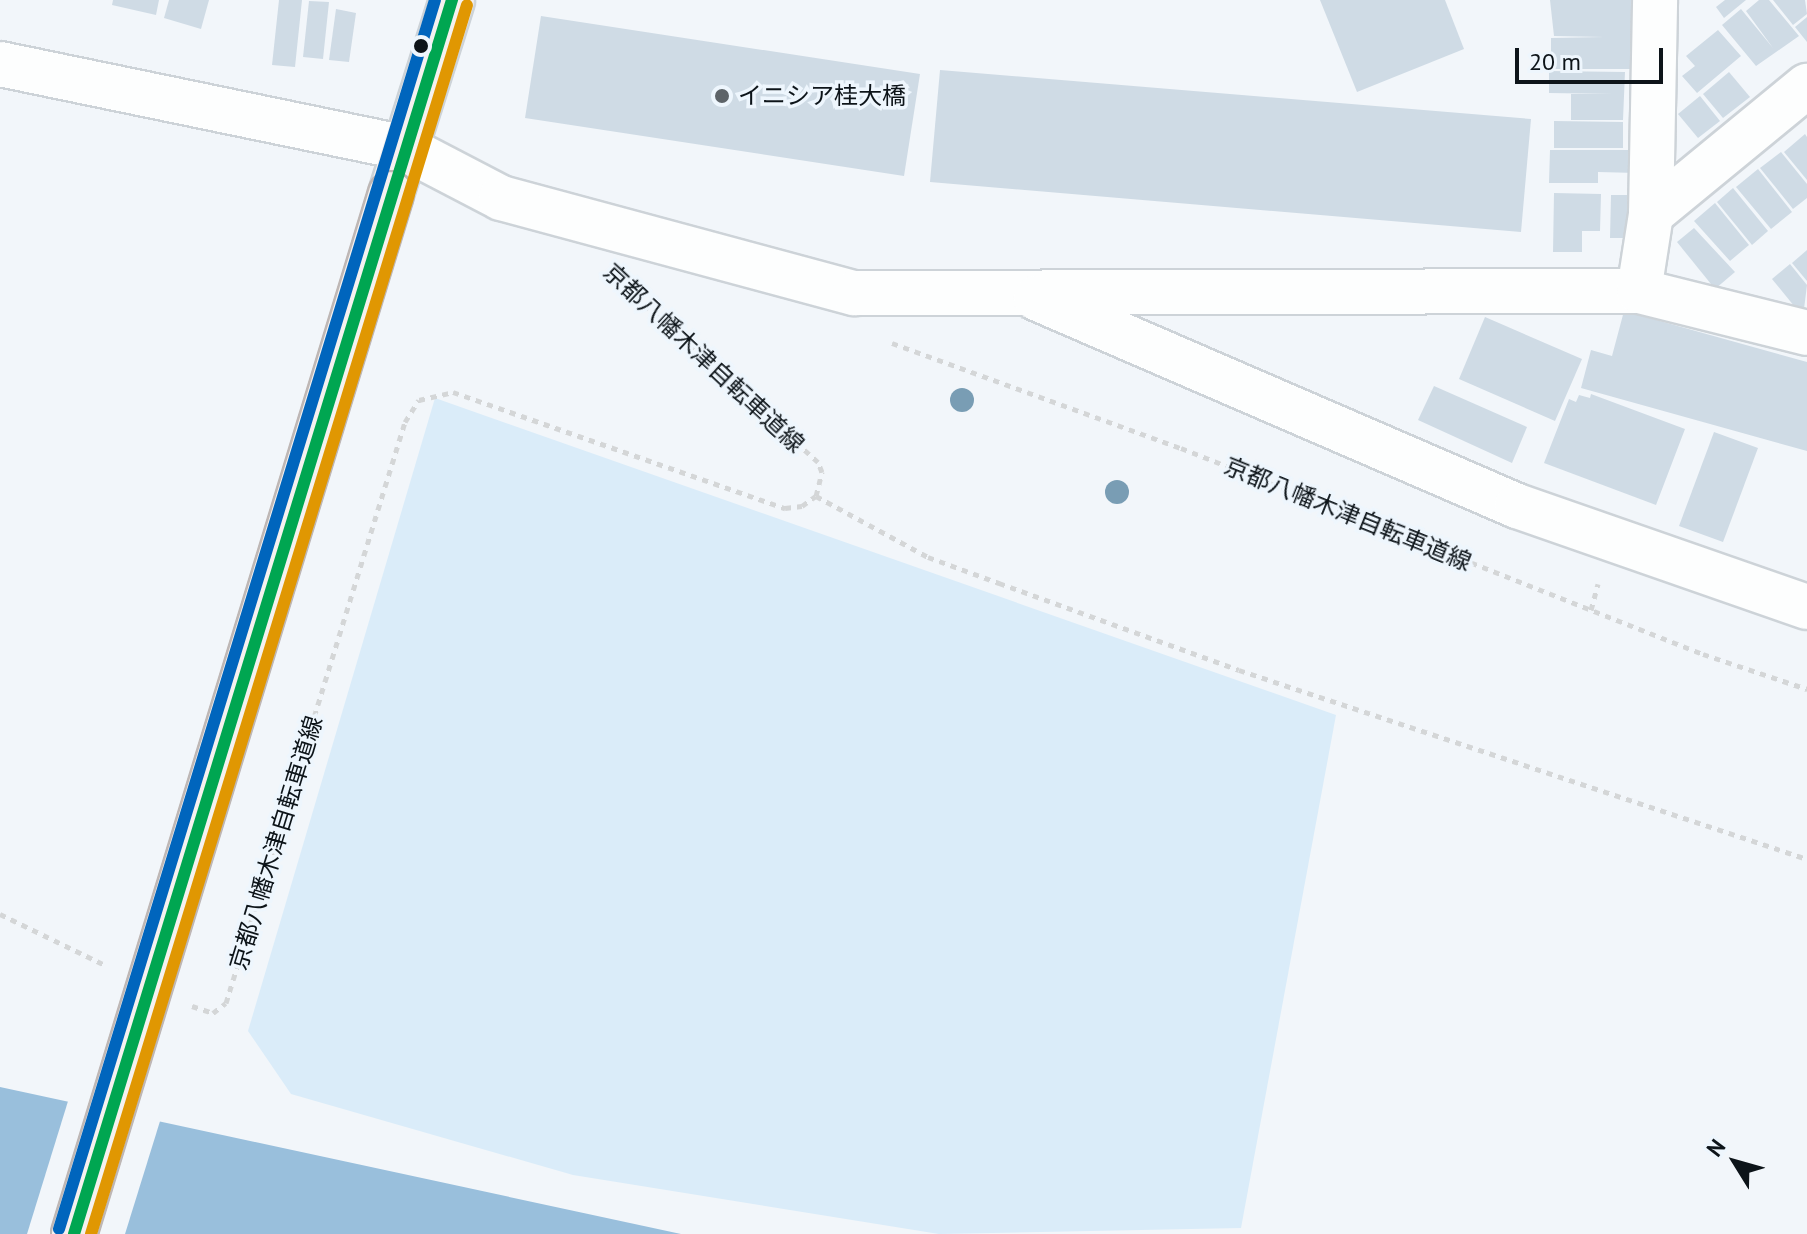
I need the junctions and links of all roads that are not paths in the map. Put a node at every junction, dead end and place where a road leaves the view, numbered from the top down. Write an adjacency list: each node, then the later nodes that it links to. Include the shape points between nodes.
1 (452, 0): 5 (main road)
2 (1655, 0): 6 (street)
3 (0, 64): 5 (street)
4 (1807, 86): 6 (street)
5 (405, 148): 7 (street, via 501,198 854,293); 11 (main road, bridge)
6 (1651, 214): 8 (street)
7 (1020, 290): 8 (street); 10 (street, via 1517,506)
8 (1639, 291): 9 (street)
9 (1807, 333)
10 (1807, 607)
11 (74, 1234)

